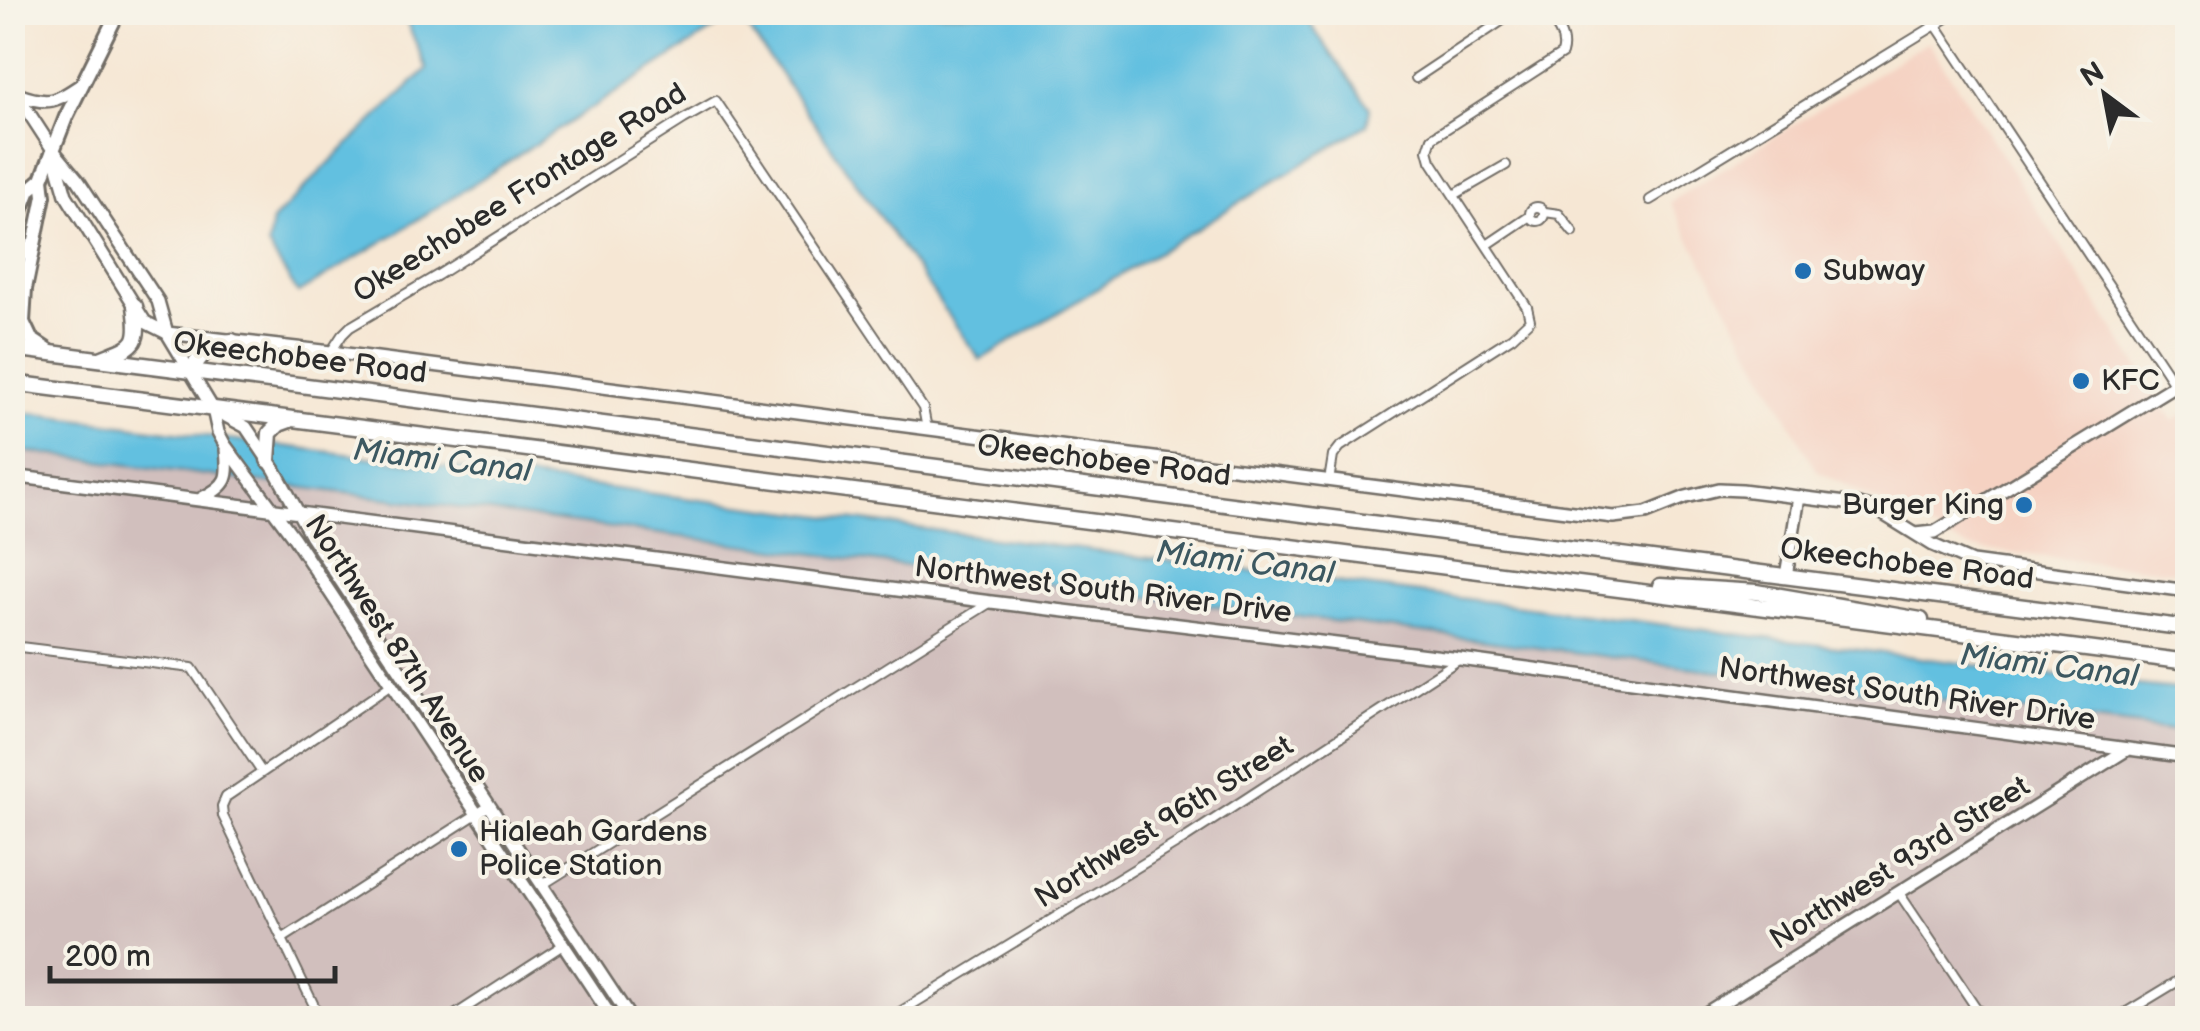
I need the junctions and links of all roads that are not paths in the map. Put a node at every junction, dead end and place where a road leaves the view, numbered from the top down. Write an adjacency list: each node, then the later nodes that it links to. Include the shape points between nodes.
1 (118, 12): 7 (main road)
2 (1515, 12): 6 (street)
3 (1544, 12): 12 (street, via 1562,36 1562,54 1428,144)
4 (1957, 12): 5 (street)
5 (1936, 25): 13 (street); 33 (street)
6 (1416, 78)
7 (82, 84): 8 (street, via 50,102); 9 (main road)
8 (15, 90): 9 (street)
9 (53, 150): 11 (main road); 14 (street); 21 (street)
10 (1506, 165): 12 (street)
11 (42, 180): 15 (main road); 18 (main road, via 29,190)
12 (1454, 195): 20 (street)
13 (1650, 200)
14 (72, 203): 15 (street, via 52,200); 16 (street)
15 (41, 212): 19 (main road)
16 (83, 221): 21 (street, via 107,246); 23 (street)
17 (1573, 232): 20 (street, via 1556,212 1534,207)
18 (12, 234)
19 (35, 242): 22 (main road); 28 (main road, via 22,322)
20 (1486, 244): 41 (street, via 1528,306 1530,320 1340,447)
21 (126, 252): 24 (street, via 158,301)
22 (12, 262)
23 (135, 306): 24 (street, via 145,322); 29 (highway, via 135,340)
24 (167, 333): 25 (street); 30 (street)
25 (232, 340): 27 (street); 30 (highway, via 209,347)
26 (12, 348): 28 (highway, Okeechobee Road)
27 (330, 352): 36 (street); 36 (street, Okeechobee Frontage Road, via 350,328 716,102 923,408)
28 (54, 354): 29 (highway, Okeechobee Road)
29 (99, 360): 30 (highway, Okeechobee Road)
30 (190, 371): 34 (street); 51 (highway, Okeechobee Road)
31 (2188, 376): 33 (street)
32 (12, 383): 34 (highway, Okeechobee Road)
33 (2174, 385): 47 (street)
34 (213, 410): 35 (highway, Okeechobee Road); 37 (street); 38 (street, Northwest 87th Avenue)
35 (290, 419): 37 (highway); 52 (highway, Okeechobee Road)
36 (927, 429): 41 (street)
37 (262, 440): 39 (highway)
38 (225, 445): 43 (street, via 226,480); 44 (street, Northwest 87th Avenue)
39 (268, 460): 45 (street, Northwest 87th Avenue)
40 (12, 476): 43 (street, Northwest South River Drive)
41 (1328, 481): 42 (street, via 1613,516 1646,513 1719,489)
42 (1799, 497): 48 (street, via 1875,509); 51 (street)
43 (201, 499): 44 (street, Northwest South River Drive)
44 (273, 508): 45 (street, Northwest South River Drive); 62 (street, Northwest 87th Avenue)
45 (297, 511): 46 (street, Northwest South River Drive); 49 (street, Northwest 87th Avenue)
46 (337, 516): 49 (street, via 321,527); 56 (street, Northwest South River Drive)
47 (1956, 520): 48 (street); 50 (street, via 1947,539)
48 (1914, 534): 50 (street)
49 (317, 545): 66 (street, Northwest 87th Avenue)
50 (1958, 557): 53 (street)
51 (1786, 576): 54 (highway, via 1771,590); 55 (highway, via 1797,592); 57 (highway, Okeechobee Road)
52 (1571, 582): 54 (highway); 58 (highway, Okeechobee Road)
53 (2188, 591)
54 (1757, 592): 55 (highway)
55 (1815, 600): 58 (highway)
56 (991, 602): 60 (street, Northwest South River Drive); 68 (street)
57 (2188, 628)
58 (2010, 638): 61 (highway, Okeechobee Road)
59 (12, 646): 65 (street, via 192,668)
60 (1460, 659): 63 (street, Northwest South River Drive); 77 (street, Northwest 96th Street, via 1187,837)
61 (2188, 662)
62 (391, 684): 65 (street); 67 (street, Northwest 87th Avenue)
63 (2128, 749): 64 (street, Northwest South River Drive); 69 (street, Northwest 93rd Street)
64 (2188, 757)
65 (261, 771): 70 (street, via 226,797 223,816)
66 (489, 806): 67 (street); 68 (street, Northwest 87th Avenue)
67 (476, 815): 70 (street); 71 (street, Northwest 87th Avenue)
68 (542, 885): 76 (street, Northwest 87th Avenue)
69 (1899, 893): 78 (street, Northwest 93rd Street); 79 (street)
70 (282, 939): 73 (street)
71 (563, 945): 74 (street); 75 (street, Northwest 87th Avenue)
72 (2188, 974): 80 (street)
73 (320, 1018)
74 (450, 1018)
75 (612, 1018)
76 (630, 1018)
77 (890, 1018)
78 (1698, 1018)
79 (1983, 1018)
80 (2117, 1018)

